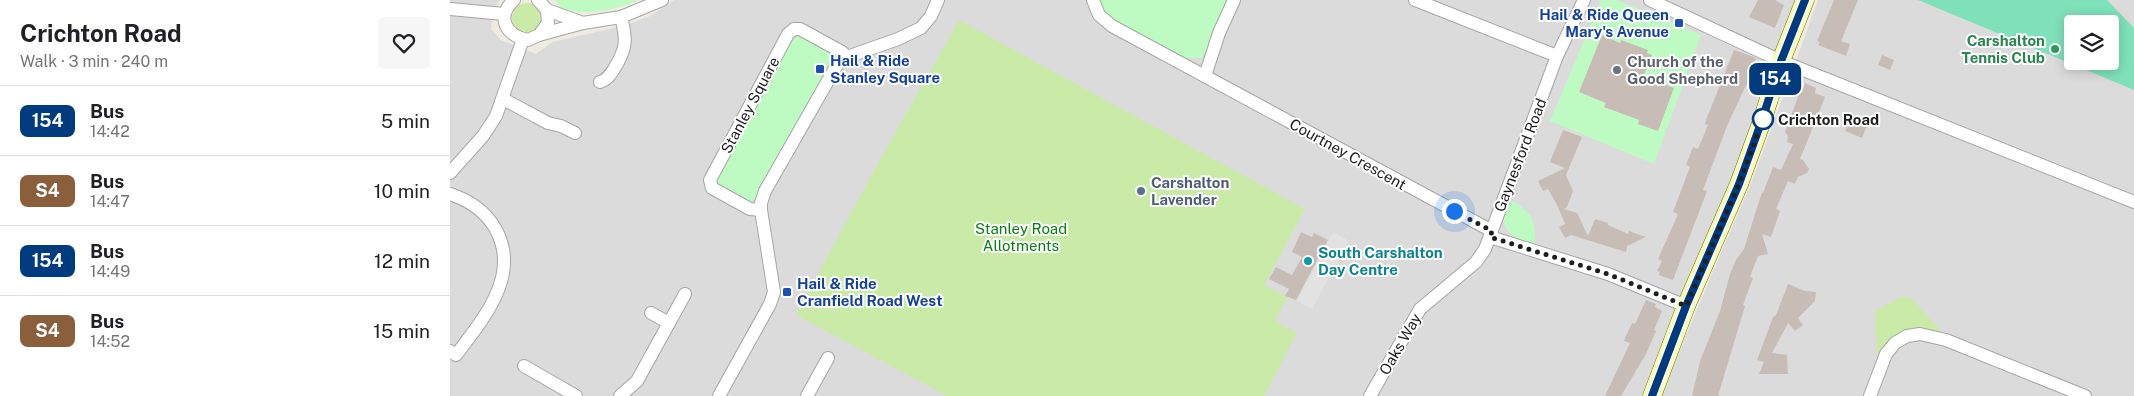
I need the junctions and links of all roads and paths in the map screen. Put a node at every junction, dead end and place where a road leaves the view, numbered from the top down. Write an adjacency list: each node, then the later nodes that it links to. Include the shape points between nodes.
1 (514, 0): 13 (street)
2 (538, 0): 12 (street)
3 (662, 0): 14 (street)
4 (938, 0): 19 (street, via 928,21 914,33)
5 (1092, 0): 21 (street, Courtney Crescent, via 1106,22)
6 (1234, 0): 21 (street, via 1218,33)
7 (1415, 0): 18 (street)
8 (1584, 0): 18 (street, Gaynesford Road)
9 (1650, 0): 20 (street)
10 (1805, 0): 20 (street)
11 (450, 9): 13 (street)
12 (547, 10): 15 (street); 16 (street, via 548,23)
13 (504, 14): 17 (street, via 511,32)
14 (621, 17): 15 (street); 22 (street, via 626,35 624,52 608,78)
15 (583, 23): 16 (street)
16 (539, 35): 17 (street)
17 (523, 39): 23 (street)
18 (1557, 56): 29 (street, Gaynesford Road)
19 (847, 57): 28 (street, via 835,67 769,183); 28 (street, Stanley Square, via 800,29 788,34 710,180 712,188 750,209)
20 (1781, 61): 27 (street); 32 (street, via 1739,184)
21 (1205, 76): 29 (street, Courtney Crescent)
22 (600, 82)
23 (503, 99): 24 (street); 25 (street, via 487,130)
24 (575, 133)
25 (450, 173)
26 (450, 194): 35 (street, via 476,207 490,221 502,245 504,265 501,284 489,308 456,355)
27 (2134, 202)
28 (761, 210): 41 (street, via 774,292)
29 (1491, 234): 31 (street, Gaynesford Road, via 1476,262); 32 (street, Courtney Crescent, via 1608,274)
30 (685, 294): 34 (street)
31 (1435, 295): 43 (street, Oaks Way, via 1413,319)
32 (1686, 306): 44 (street)
33 (651, 313): 34 (street)
34 (669, 323): 40 (street, via 637,381)
35 (450, 351)
36 (828, 358): 42 (street)
37 (524, 366): 38 (street)
38 (560, 392): 39 (street)
39 (576, 396)
40 (620, 396)
41 (719, 396)
42 (807, 396)
43 (1370, 396)
44 (1652, 396)
45 (1870, 396): 46 (street, via 1886,354 1895,343 1907,336 1920,334 1946,340)
46 (2085, 396)

